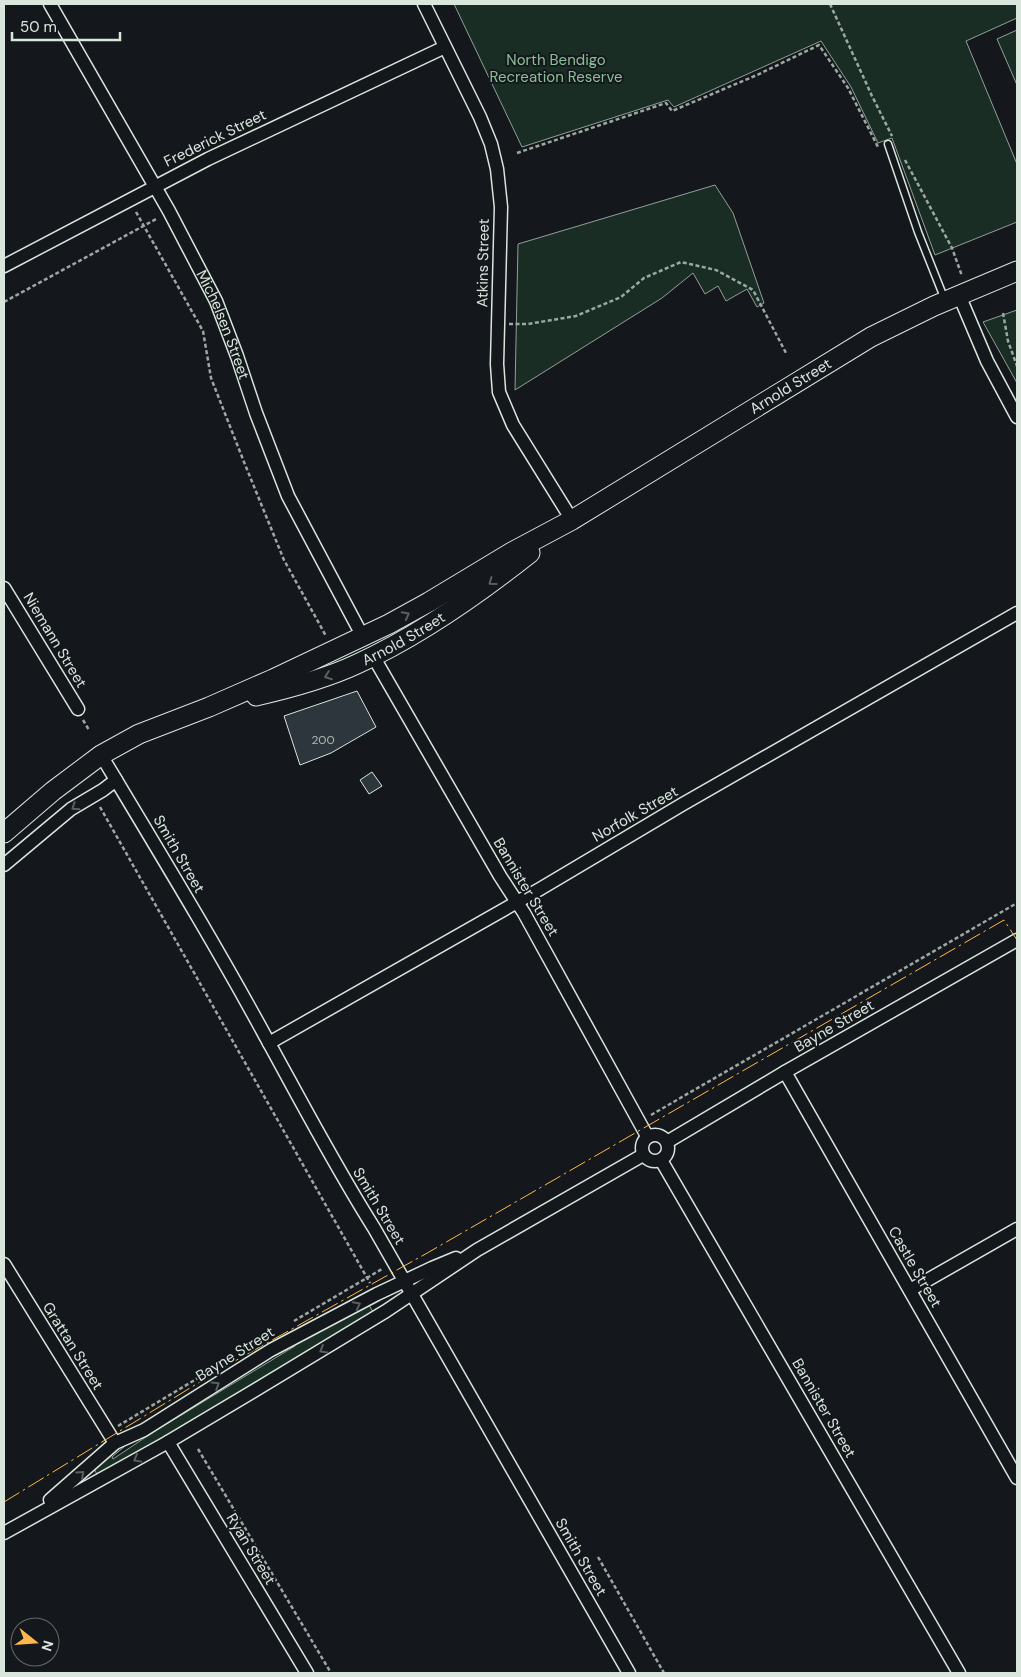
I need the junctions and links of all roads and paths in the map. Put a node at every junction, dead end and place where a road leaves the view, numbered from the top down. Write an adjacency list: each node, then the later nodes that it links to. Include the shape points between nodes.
1 (50, 4): 7 (street, Michelsen Street)
2 (424, 4): 3 (street, Atkins Street)
3 (444, 47): 7 (street, Frederick Street); 16 (street, Atkins Street, via 480,117 497,169 501,207)
4 (888, 144): 13 (lane, via 918,232)
5 (517, 153): 6 (path, via 666,103 672,111 819,45 848,88)
6 (880, 153)
7 (155, 186): 11 (street, Frederick Street); 23 (street, Michelsen Street, via 216,301 288,496)
8 (135, 211): 10 (path)
9 (158, 218): 10 (path)
10 (144, 225): 14 (path); 24 (path, via 203,331 211,378 284,560)
11 (4, 266)
12 (1017, 271): 13 (main road, Arnold Street)
13 (952, 298): 19 (street); 20 (main road, Arnold Street, via 854,346)
14 (4, 302)
15 (1003, 313): 18 (path)
16 (498, 324): 17 (path, via 528,324 576,316 621,296 644,278 681,262 716,270 753,290); 20 (street, Atkins Street, via 497,378 503,404)
17 (786, 353)
18 (1017, 366)
19 (1017, 416)
20 (572, 520): 23 (main road, Arnold Street, one-way to 20); 25 (main road, Arnold Street, one-way to 25, via 482,589 422,629)
21 (4, 588): 27 (street, Niemann Street)
22 (1017, 612): 33 (street, Norfolk Street)
23 (362, 637): 25 (main road, Michelsen Street); 26 (main road, Arnold Street)
24 (330, 642)
25 (373, 656): 26 (main road, Arnold Street, one-way to 26, via 311,682); 33 (street, Bannister Street)
26 (208, 708): 28 (main road, Arnold Street, via 139,734)
27 (78, 709)
28 (101, 755): 29 (street, Smith Street); 31 (main road, Arnold Street)
29 (116, 780): 32 (street, one-way to 32, via 71,809); 36 (street, Smith Street)
30 (97, 802): 47 (path)
31 (4, 832)
32 (4, 865)
33 (517, 902): 36 (street, Norfolk Street); 39 (street, Bannister Street)
34 (1017, 903): 38 (path)
35 (1016, 945): 37 (street, Bayne Street)
36 (269, 1043): 46 (street, Smith Street)
37 (785, 1072): 40 (street, Bayne Street); 48 (street, Castle Street)
38 (649, 1116)
39 (647, 1136): 40 (street, via 657,1134); 41 (street, via 642,1145)
40 (667, 1142): 42 (street, via 667,1152)
41 (643, 1154): 42 (street, via 649,1160); 44 (street, Bayne Street)
42 (661, 1160): 61 (street, Bannister Street)
43 (1017, 1229): 48 (street)
44 (477, 1250): 46 (street, Bayne Street); 49 (street, Bayne Street)
45 (4, 1264): 51 (street, Grattan Street)
46 (405, 1282): 49 (street, Smith Street); 51 (street, Bayne Street, one-way to 46, via 144,1430 297,1336)
47 (371, 1284)
48 (910, 1290): 53 (street, Castle Street)
49 (411, 1293): 50 (street, Bayne Street, one-way to 50, via 335,1343); 59 (street, Smith Street)
50 (168, 1442): 54 (street, Bayne Street, one-way to 54); 57 (street, Ryan Street)
51 (115, 1443): 54 (street, Bayne Street, one-way to 51)
52 (198, 1449): 58 (path)
53 (1017, 1478)
54 (30, 1517): 55 (street, Bayne Street)
55 (4, 1533)
56 (598, 1557): 60 (path)
57 (307, 1673)
58 (332, 1673)
59 (629, 1673)
60 (664, 1673)
61 (959, 1673)

